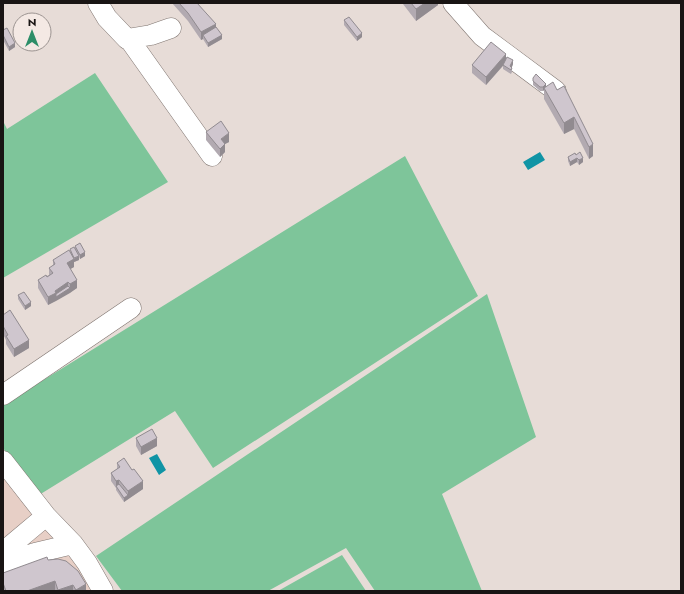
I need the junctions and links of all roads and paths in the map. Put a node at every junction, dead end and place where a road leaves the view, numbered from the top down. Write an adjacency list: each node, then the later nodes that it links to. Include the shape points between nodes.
1 (98, 3): 4 (street, via 108,18)
2 (453, 3): 5 (street, via 482,36)
3 (171, 28): 4 (street)
4 (129, 39): 6 (street)
5 (556, 91)
6 (212, 156)
7 (131, 308): 8 (street)
8 (3, 395)
9 (3, 461): 10 (street)
10 (46, 516): 11 (street); 12 (street)
11 (72, 544): 13 (street); 14 (street, via 87,563)
12 (3, 552)
13 (3, 563)
14 (103, 591)

